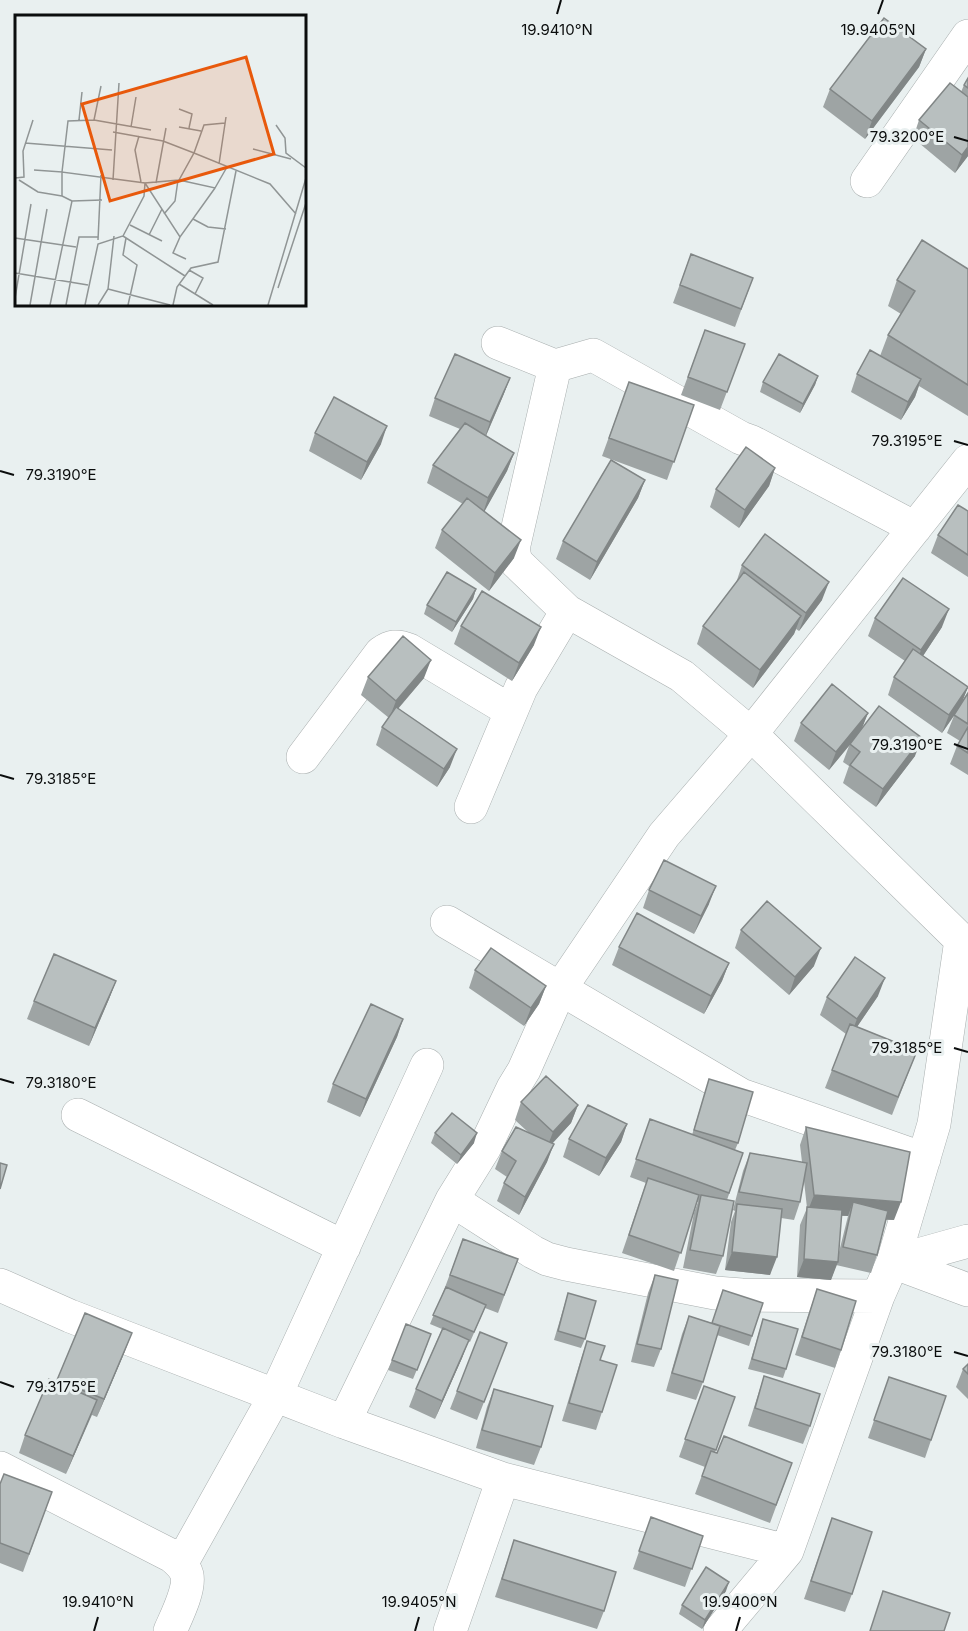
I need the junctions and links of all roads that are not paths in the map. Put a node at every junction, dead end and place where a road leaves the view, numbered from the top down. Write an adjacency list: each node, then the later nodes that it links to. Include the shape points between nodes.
1 (968, 36): 2 (street)
2 (867, 181)
3 (498, 344): 4 (street)
4 (555, 366): 6 (street, via 593,355 741,438); 7 (street, via 513,549 516,562)
5 (967, 464): 6 (street)
6 (915, 528): 9 (street)
7 (567, 611): 8 (street, via 526,678); 9 (street, via 682,676)
8 (511, 711): 10 (street, via 409,650 390,647 381,653); 11 (street)
9 (751, 734): 13 (street); 14 (street, via 664,835)
10 (303, 757)
11 (471, 807)
12 (447, 922): 14 (street)
13 (964, 943): 17 (street, via 934,1124)
14 (560, 989): 17 (street, via 741,1095); 18 (street, via 485,1147)
15 (428, 1065): 20 (street)
16 (78, 1115): 20 (street)
17 (924, 1159): 21 (street)
18 (452, 1200): 24 (street, via 533,1252 566,1264 715,1293); 26 (street)
19 (968, 1240): 21 (street)
20 (344, 1247): 25 (street)
21 (893, 1262): 23 (street); 24 (street)
22 (0, 1285): 25 (street, via 70,1316)
23 (968, 1290)
24 (878, 1296): 29 (street)
25 (276, 1394): 26 (street); 30 (street)
26 (344, 1422): 28 (street)
27 (0, 1468): 30 (street)
28 (503, 1479): 29 (street); 32 (street)
29 (787, 1551): 33 (street)
30 (181, 1564): 31 (street, via 187,1575 186,1589)
31 (170, 1631)
32 (450, 1631)
33 (720, 1631)

